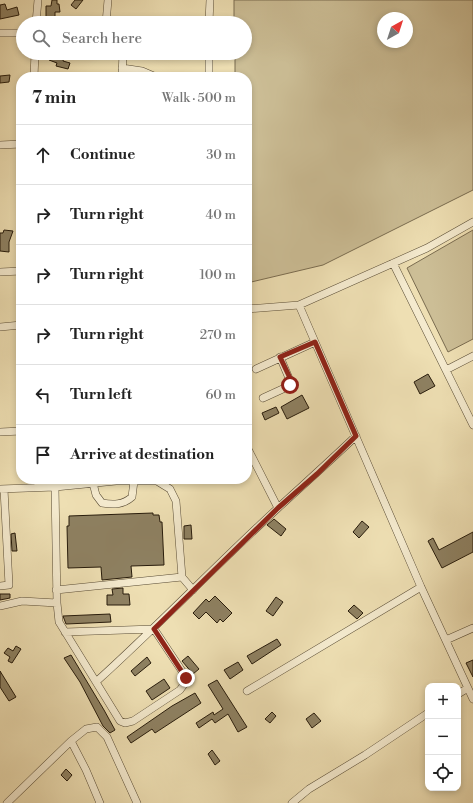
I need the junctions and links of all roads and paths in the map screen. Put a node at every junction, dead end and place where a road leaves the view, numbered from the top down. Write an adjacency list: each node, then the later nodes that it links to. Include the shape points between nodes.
1 (38, 0): 4 (street)
2 (108, 0): 5 (street)
3 (210, 0): 6 (street)
4 (37, 16)
5 (107, 16)
6 (209, 16)
7 (0, 33): 8 (street)
8 (16, 33)
9 (35, 60): 13 (street)
10 (123, 60): 12 (street)
11 (209, 60): 16 (street)
12 (122, 68): 14 (street); 15 (street)
13 (34, 72)
14 (122, 72)
15 (144, 72)
16 (209, 72)
17 (16, 144): 18 (street)
18 (0, 145)
19 (473, 222): 20 (street)
20 (393, 263): 23 (street); 31 (street)
21 (16, 271): 22 (street)
22 (0, 272)
23 (299, 305): 24 (street); 27 (street)
24 (252, 309)
25 (16, 325): 26 (street)
26 (0, 327)
27 (315, 342): 29 (street); 36 (street)
28 (473, 356): 31 (street)
29 (280, 357): 30 (street); 32 (street, via 291,383)
30 (256, 369)
31 (446, 370): 33 (street)
32 (263, 398)
33 (473, 425)
34 (16, 431): 35 (street)
35 (0, 432)
36 (356, 436): 45 (street); 48 (street)
37 (252, 457): 45 (street)
38 (84, 484): 43 (street)
39 (93, 484): 40 (street, via 96,495 102,503 110,504 126,503 132,497)
40 (134, 484)
41 (162, 484): 46 (street, via 170,489 176,501)
42 (38, 487): 43 (street); 44 (street)
43 (55, 487): 49 (street)
44 (2, 489): 47 (street, via 9,585)
45 (278, 508): 50 (street)
46 (182, 577): 49 (street); 50 (street)
47 (0, 586)
48 (421, 587): 56 (street); 59 (street)
49 (56, 590): 51 (street)
50 (193, 590): 54 (street)
51 (56, 603): 52 (street, via 22,602); 55 (street, via 59,622)
52 (0, 606)
53 (473, 628): 56 (street)
54 (154, 629): 55 (street); 57 (street); 57 (street, via 186,678 184,687 133,721 125,723 116,717)
55 (65, 632): 57 (street)
56 (446, 640): 58 (street)
57 (97, 681)
58 (468, 688): 60 (street); 61 (street)
59 (247, 691)
60 (461, 692)
61 (473, 699)
62 (425, 715): 67 (street, via 309,789)
63 (71, 741): 64 (street); 65 (street); 66 (street, via 92,727 102,731)
64 (7, 803)
65 (100, 803)
66 (137, 803)
67 (292, 803)

